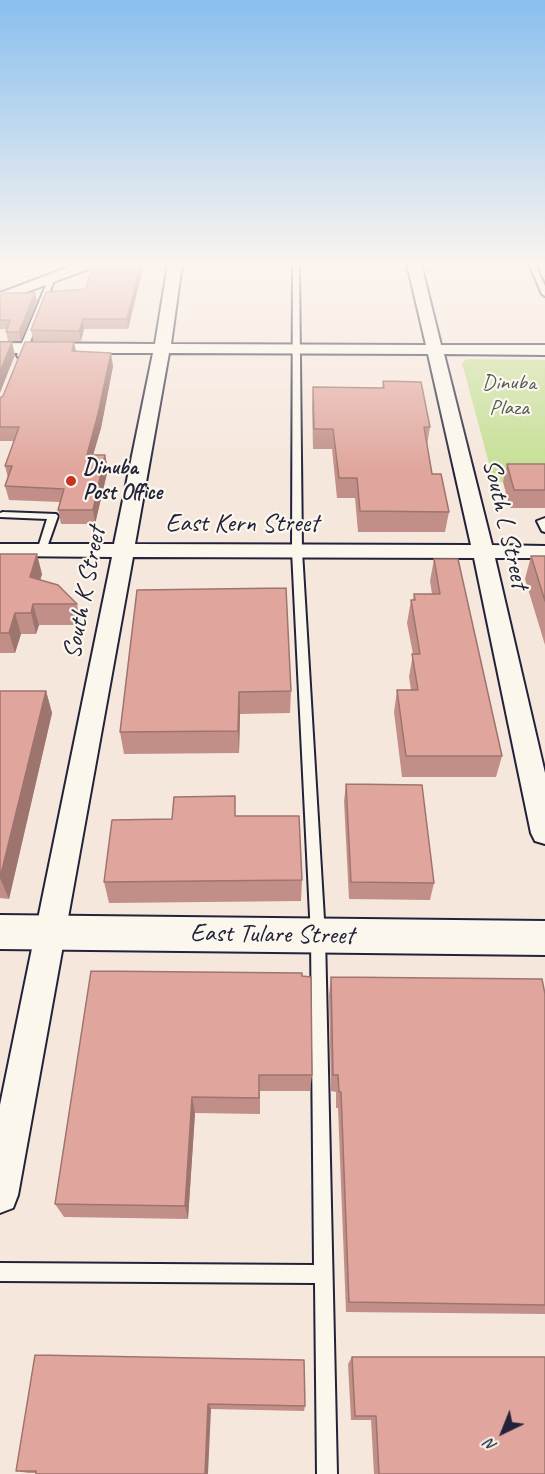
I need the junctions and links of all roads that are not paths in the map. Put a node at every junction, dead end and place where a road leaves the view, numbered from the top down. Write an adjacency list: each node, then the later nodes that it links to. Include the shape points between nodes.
1 (30, 333): 7 (lane)
2 (164, 333): 8 (street, South K Street)
3 (297, 333): 5 (lane)
4 (429, 333): 9 (street, South L Street)
5 (297, 347): 8 (street); 9 (street); 18 (lane)
6 (0, 348): 7 (street)
7 (24, 348): 8 (street); 11 (lane)
8 (162, 348): 17 (street, South K Street)
9 (433, 349): 10 (street); 19 (street, South L Street)
10 (545, 350)
11 (16, 368)
12 (3, 515): 16 (lane, via 54,516)
13 (545, 521): 14 (lane)
14 (545, 529)
15 (0, 550): 16 (street, East Kern Street)
16 (42, 550): 17 (street, East Kern Street)
17 (122, 551): 18 (street, East Kern Street); 23 (street, South K Street)
18 (297, 551): 19 (street, East Kern Street); 24 (lane)
19 (483, 551): 20 (street, East Kern Street); 21 (street, South L Street)
20 (545, 552)
21 (545, 833)
22 (0, 932): 23 (street, East Tulare Street)
23 (49, 932): 24 (street, East Tulare Street); 26 (street, South K Street)
24 (318, 936): 25 (street, East Tulare Street); 28 (lane)
25 (545, 938)
26 (0, 1195)
27 (0, 1272): 28 (lane)
28 (324, 1274): 29 (lane)
29 (327, 1474)

